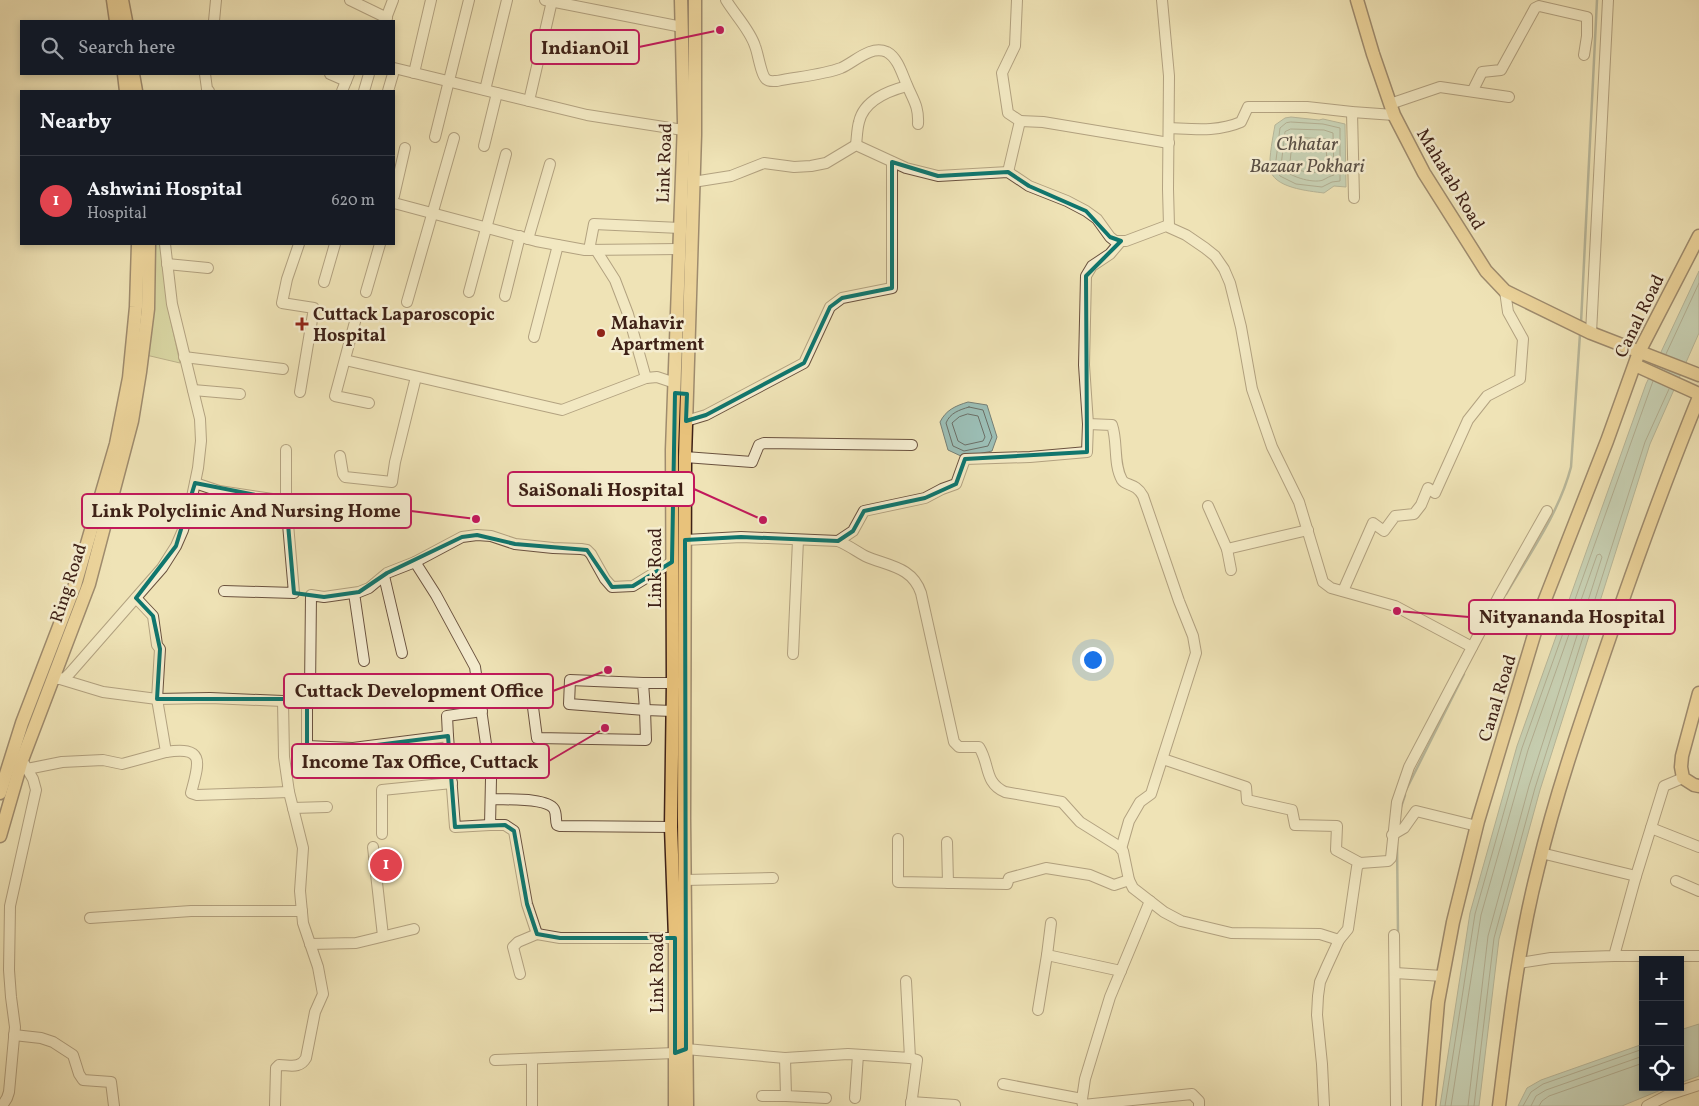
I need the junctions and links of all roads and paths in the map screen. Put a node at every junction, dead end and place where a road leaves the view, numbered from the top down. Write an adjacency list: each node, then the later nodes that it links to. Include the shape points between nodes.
1 (113, 0): 18 (main road)
2 (122, 0): 19 (main road)
3 (216, 0): 20 (street)
4 (350, 0): 17 (street)
5 (393, 0): 17 (street)
6 (432, 0): 26 (street)
7 (469, 0): 33 (street)
8 (507, 0): 41 (street)
9 (681, 0): 21 (main road, Link Road)
10 (695, 0): 62 (main road, Link Road)
11 (726, 0): 34 (street, via 754,43 765,79 770,81 831,71 879,50 888,53 896,62)
12 (1017, 0): 48 (street, via 1015,46 1002,73 1008,113)
13 (1162, 0): 50 (street)
14 (1357, 0): 46 (main road, Mahatab Road)
15 (1608, 0): 23 (street)
16 (548, 1): 21 (street); 45 (street)
17 (386, 19)
18 (116, 20)
19 (126, 20)
20 (214, 20)
21 (682, 27): 51 (main road, Link Road)
22 (1587, 36): 23 (street); 24 (street); 42 (street, via 1587,17 1539,6 1501,70 1482,72)
23 (1606, 40): 91 (street)
24 (1584, 56)
25 (395, 68): 26 (street)
26 (414, 72): 33 (street)
27 (124, 75): 35 (main road)
28 (133, 75): 36 (main road)
29 (205, 75): 37 (street)
30 (369, 75): 39 (street)
31 (392, 75): 40 (street)
32 (348, 77): 38 (street)
33 (448, 81): 41 (street); 52 (street)
34 (907, 86): 49 (street, via 919,114); 55 (street, via 881,96 864,110)
35 (126, 90)
36 (136, 90)
37 (209, 90)
38 (342, 90)
39 (364, 90)
40 (388, 90)
41 (485, 90): 43 (street)
42 (1472, 90): 44 (street); 46 (street, via 1440,86)
43 (497, 93): 45 (street); 56 (street)
44 (1509, 97)
45 (529, 101): 51 (street, via 587,115)
46 (1392, 110): 47 (street); 87 (main road, Mahatab Road, via 1424,173 1486,271)
47 (1352, 112): 50 (street, via 1307,107 1248,107 1241,122 1228,127); 64 (street)
48 (1020, 121): 54 (street); 61 (street)
49 (918, 124)
50 (1169, 128): 54 (street)
51 (683, 130): 69 (main road, Link Road)
52 (435, 136)
53 (454, 138): 66 (street)
54 (1169, 143): 67 (street)
55 (856, 145): 59 (street); 62 (street, via 826,162 811,166 764,163 732,176)
56 (484, 146)
57 (405, 148): 63 (street)
58 (506, 154): 68 (street)
59 (892, 162): 61 (street, via 938,176); 107 (street, via 892,288 842,298 830,307 804,363 706,415)
60 (550, 164): 71 (street)
61 (1008, 172): 72 (street, via 1029,186 1086,210 1110,237)
62 (693, 182): 102 (main road, Link Road)
63 (395, 192)
64 (1354, 198)
65 (395, 203): 66 (street)
66 (432, 214): 68 (street); 89 (street)
67 (1169, 226): 72 (street); 117 (street, via 1205,248 1224,269 1241,327 1252,389 1272,447 1299,502)
68 (486, 228): 71 (street); 86 (street)
69 (680, 228): 80 (main road, Link Road); 81 (street, via 594,224)
70 (1699, 236): 93 (main road, Canal Road)
71 (524, 237): 79 (street); 88 (street)
72 (1121, 241): 108 (street, via 1110,254 1092,266 1086,276 1084,365)
73 (138, 245): 136 (main road, Ring Road, via 129,378 116,444)
74 (149, 245): 136 (main road, Ring Road, via 148,309 132,422 89,584)
75 (165, 245): 82 (street)
76 (299, 245): 103 (street, via 282,303 314,308)
77 (335, 245): 84 (street)
78 (380, 245): 85 (street)
79 (558, 245): 81 (street); 92 (street)
80 (680, 249): 81 (street); 102 (main road, Link Road)
81 (593, 250): 100 (street, via 615,280)
82 (167, 264): 83 (street); 94 (street)
83 (208, 268)
84 (324, 282)
85 (366, 292)
86 (469, 292)
87 (1505, 292): 91 (main road, Mahatab Road); 127 (street, via 1508,312 1523,339 1520,379 1488,396 1468,420 1435,493 1428,488 1414,514 1395,516 1384,531 1373,523)
88 (504, 296)
89 (407, 302)
90 (356, 318): 95 (street)
91 (1585, 330): 93 (main road, Mahatab Road)
92 (534, 337)
93 (1643, 353): 96 (main road, Canal Road); 98 (main road, Mahatab Road)
94 (184, 357): 97 (street); 101 (street)
95 (345, 360): 99 (street); 106 (street, via 335,396)
96 (1635, 365): 105 (main road); 160 (main road, Canal Road, via 1544,602)
97 (283, 369)
98 (1696, 373)
99 (416, 377): 100 (street, via 562,410); 111 (street, via 392,482 345,477)
100 (646, 378): 102 (street, via 657,377)
101 (193, 390): 104 (street); 113 (street, via 200,419 201,442)
102 (679, 390): 107 (main road, Link Road); 123 (main road, Link Road, via 672,450)
103 (300, 392)
104 (240, 394)
105 (1699, 396): 171 (main road, via 1575,737)
106 (369, 404)
107 (686, 421): 112 (main road, Link Road)
108 (1088, 424): 120 (street, via 1087,452 966,459 956,484 925,498 864,511 854,531); 149 (street, via 1112,425 1122,479 1136,487 1143,496 1195,644 1196,653)
109 (912, 445): 112 (street, via 764,443 759,445 752,462)
110 (286, 450): 114 (street)
111 (340, 456)
112 (685, 457): 118 (main road, Link Road)
113 (195, 484): 114 (street); 131 (street, via 176,546)
114 (286, 502): 128 (street)
115 (1208, 506): 121 (street)
116 (1547, 511): 132 (street)
117 (1308, 530): 121 (street); 127 (street, via 1323,582)
118 (685, 540): 119 (street, via 741,537); 138 (main road, Link Road)
119 (798, 540): 120 (street); 134 (street)
120 (838, 541): 170 (street, via 900,568 918,585 956,745 959,748 979,747 996,788 1062,802 1080,822)
121 (1227, 549): 124 (street)
122 (415, 562): 123 (street, via 462,538 477,535 515,544 587,550 612,587 633,586); 125 (street); 145 (street, via 475,666)
123 (672, 562): 138 (main road, Link Road)
124 (1231, 570)
125 (384, 576): 129 (street, via 369,588); 133 (street)
126 (224, 591): 128 (street)
127 (1343, 591): 132 (street, via 1395,606)
128 (294, 593): 130 (street)
129 (354, 593): 130 (street, via 324,597); 135 (street)
130 (311, 595): 141 (street, via 310,684)
131 (136, 598): 136 (street, via 70,673); 142 (street, via 153,616 160,649)
132 (1472, 647): 164 (street, via 1409,767 1397,802)
133 (402, 653)
134 (793, 654)
135 (364, 662)
136 (51, 679): 142 (street, via 103,692); 150 (main road, Ring Road); 155 (main road, Ring Road, via 22,723)
137 (643, 683): 138 (street); 144 (street); 144 (street, via 570,680 569,704)
138 (679, 683): 146 (main road, Link Road); 175 (main road, Link Road)
139 (532, 692): 144 (street, via 537,738 646,740)
140 (1699, 693): 151 (main road, via 1682,756)
141 (307, 695): 143 (street, via 298,700); 147 (street, via 307,746 353,748)
142 (157, 698): 143 (street); 148 (street)
143 (283, 701): 154 (street, via 284,757)
144 (645, 710): 146 (street)
145 (482, 711): 147 (street, via 448,716); 156 (street)
146 (673, 711): 161 (main road, Link Road)
147 (448, 736): 152 (street)
148 (166, 752): 150 (street, via 122,764 103,760); 154 (street, via 186,751 194,755 198,763 191,793 197,795)
149 (1163, 759): 170 (street, via 1151,794 1140,802 1128,821); 172 (street, via 1246,787 1247,800 1292,810 1295,825 1337,826 1336,850)
150 (24, 765): 165 (main road, Ring Road); 201 (street, via 36,790 10,906 9,970)
151 (1683, 778): 153 (main road); 162 (street, via 1664,786)
152 (452, 783): 159 (street, via 455,827); 163 (street, via 382,790)
153 (1699, 786)
154 (289, 792): 158 (street)
155 (0, 793)
156 (491, 799): 159 (street); 161 (street, via 548,804 554,808 557,825 560,826)
157 (327, 807): 158 (street)
158 (294, 808): 181 (street, via 303,848)
159 (490, 825): 185 (street, via 505,825 514,831 526,904)
160 (1478, 826): 164 (street, via 1419,810 1407,825); 198 (main road, Canal Road, via 1453,922)
161 (671, 827): 188 (main road, Link Road)
162 (1651, 828): 169 (street); 173 (street)
163 (382, 834)
164 (1392, 835): 172 (street, via 1391,858 1388,861)
165 (0, 836)
166 (898, 839): 178 (street, via 898,882)
167 (947, 842): 178 (street)
168 (373, 847): 187 (street)
169 (1699, 847)
170 (1121, 849): 176 (street)
171 (1541, 853): 173 (street); 194 (main road)
172 (1360, 864): 189 (street, via 1357,866 1348,928)
173 (1636, 876): 192 (street)
174 (774, 878): 175 (street)
175 (685, 880): 202 (main road, Link Road)
176 (1129, 880): 178 (street, via 1114,884 1090,875 1046,868 1009,878 1007,884); 180 (street, via 1133,888)
177 (1676, 882): 179 (street)
178 (948, 883)
179 (1699, 891)
180 (1150, 901): 189 (street, via 1181,921 1232,933 1320,934); 195 (street)
181 (302, 911): 182 (street, via 191,911); 190 (street)
182 (90, 918)
183 (1051, 923): 191 (street)
184 (414, 929): 187 (street)
185 (537, 934): 188 (street, via 560,938); 197 (street, via 512,947)
186 (1394, 934): 196 (street)
187 (383, 936): 190 (street, via 356,943)
188 (675, 938): 202 (main road, Link Road)
189 (1340, 940): 225 (street, via 1320,982 1316,1015)
190 (310, 944): 220 (street, via 323,994 303,1063 276,1068)
191 (1047, 955): 195 (street); 200 (street)
192 (1614, 956): 193 (street); 194 (street, via 1551,958)
193 (1699, 956)
194 (1519, 963): 228 (main road)
195 (1121, 970): 215 (street, via 1085,1079)
196 (1395, 973): 198 (street); 226 (street)
197 (520, 974)
198 (1443, 976): 227 (main road, Canal Road)
199 (906, 981): 205 (street)
200 (1038, 1010)
201 (14, 1035): 208 (street); 219 (street, via 52,1042 74,1055 83,1080 111,1082)
202 (680, 1051): 204 (street); 206 (street); 222 (main road, Link Road); 223 (main road, Link Road)
203 (858, 1055): 204 (street); 205 (street); 214 (street)
204 (785, 1058): 212 (street)
205 (910, 1058): 216 (street, via 918,1060)
206 (532, 1059): 207 (street); 221 (street)
207 (495, 1060)
208 (5, 1064): 218 (street, via 9,1092)
209 (1003, 1084): 215 (street)
210 (1699, 1085): 229 (street)
211 (762, 1096): 212 (street)
212 (786, 1096): 213 (street)
213 (826, 1098)
214 (855, 1098)
215 (1083, 1103): 224 (street, via 1192,1094 1199,1100)
216 (911, 1104): 217 (street)
217 (955, 1105)
218 (2, 1106)
219 (114, 1106)
220 (275, 1106)
221 (532, 1106)
222 (676, 1106)
223 (687, 1106)
224 (1199, 1106)
225 (1324, 1106)
226 (1396, 1106)
227 (1429, 1106)
228 (1499, 1106)
229 (1647, 1106)

